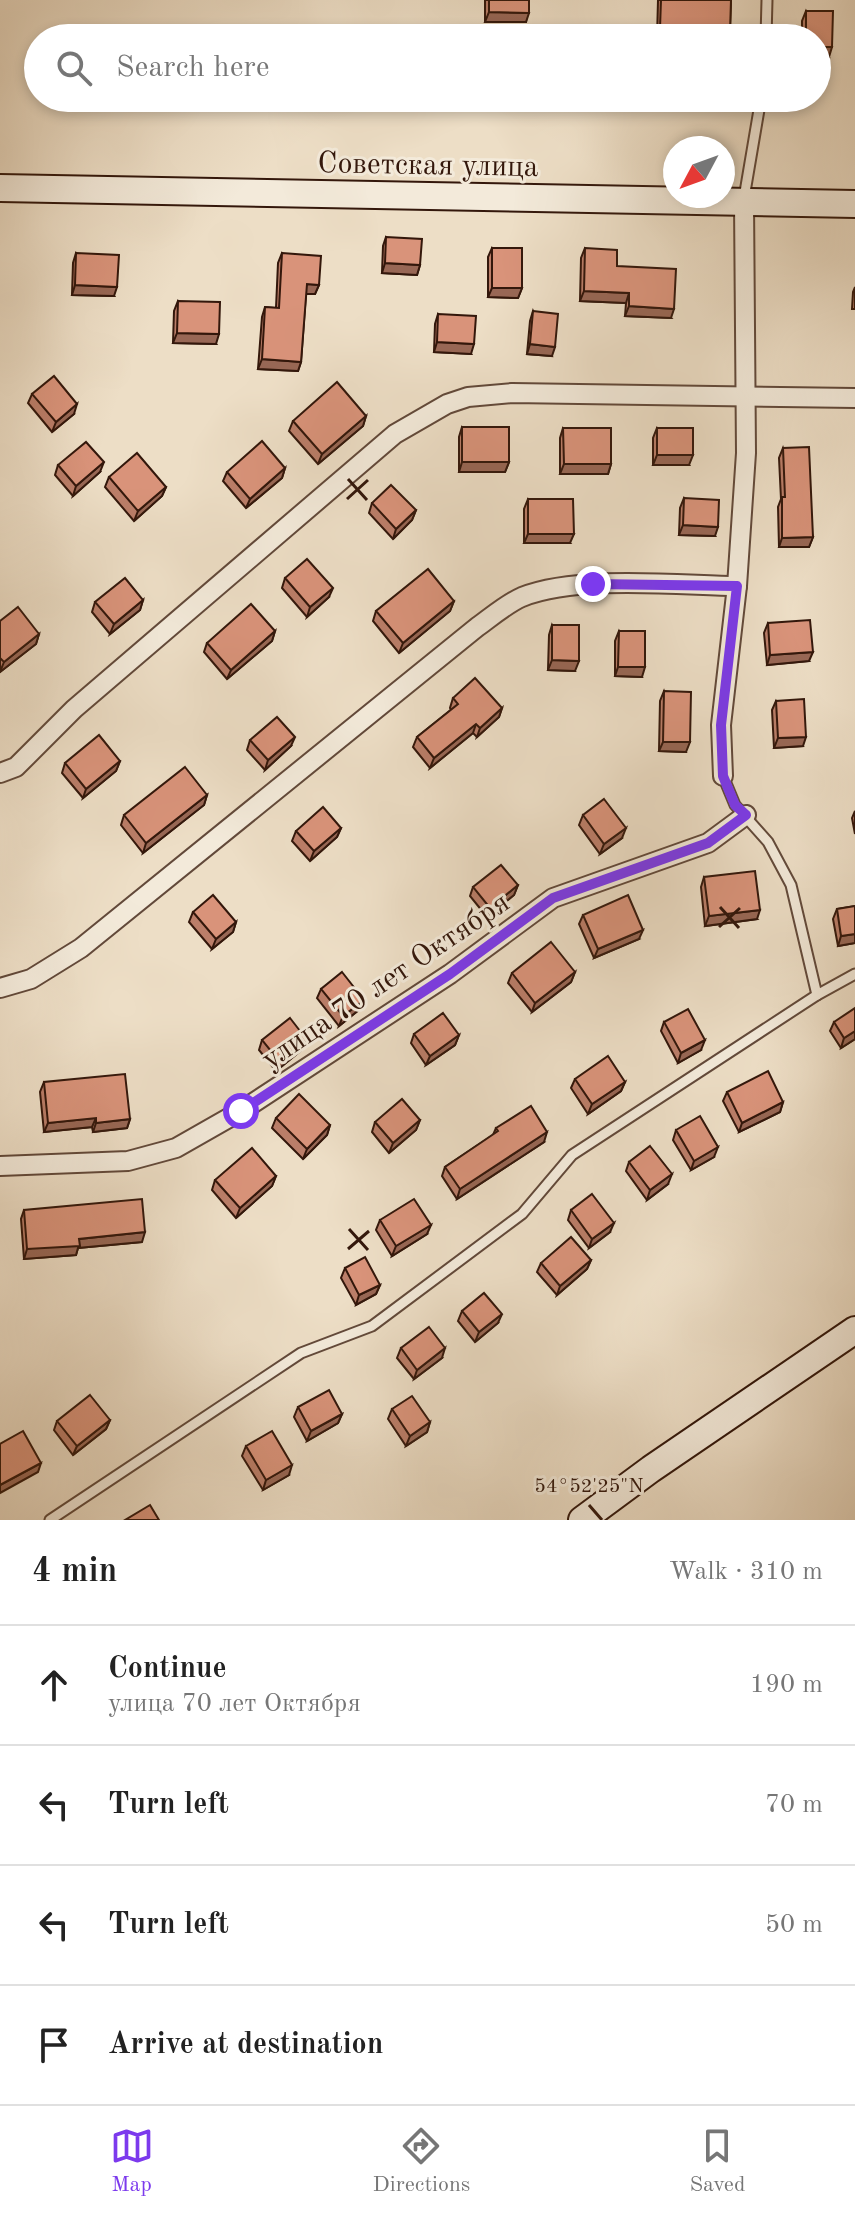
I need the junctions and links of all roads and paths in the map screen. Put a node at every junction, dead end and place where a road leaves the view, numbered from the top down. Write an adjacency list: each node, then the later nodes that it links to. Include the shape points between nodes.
1 (767, 0): 2 (lane)
2 (766, 24)
3 (759, 112): 5 (lane)
4 (0, 188): 5 (main road, Советская улица)
5 (744, 202): 6 (main road, Советская улица); 7 (street)
6 (855, 204)
7 (746, 397): 8 (street); 9 (street); 10 (street, via 512,393 447,404 395,434 74,709 16,767)
8 (855, 398)
9 (737, 586): 11 (street, via 721,725); 14 (street, via 593,584 519,598 81,948 31,979)
10 (0, 773)
11 (723, 776): 12 (lane, via 735,805)
12 (746, 815): 15 (lane, via 791,885); 16 (street, улица 70 лет Октября, via 708,843 553,898 450,974 176,1148 128,1161)
13 (855, 974): 15 (lane)
14 (0, 988)
15 (817, 995): 18 (lane, via 572,1155 522,1214 372,1326 301,1353)
16 (0, 1166)
17 (855, 1330): 19 (main road)
18 (50, 1520)
19 (582, 1520)

